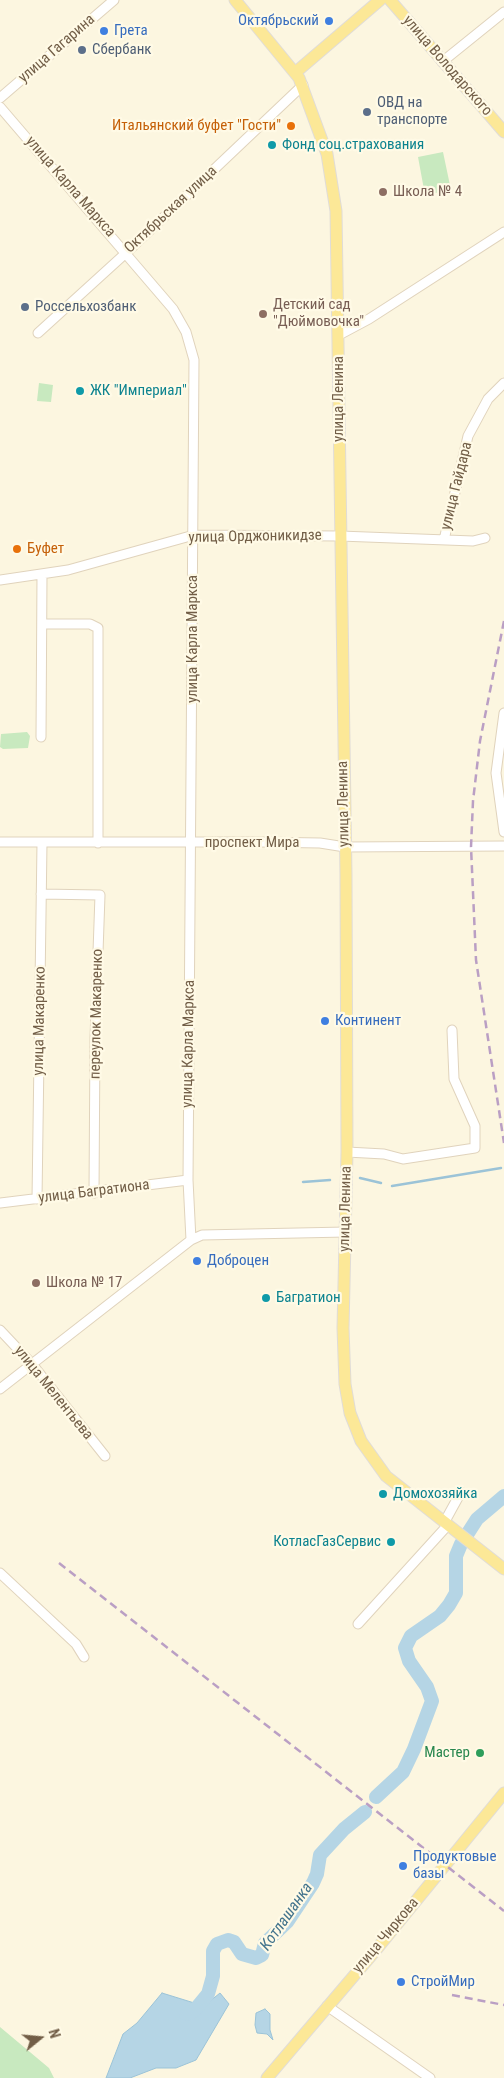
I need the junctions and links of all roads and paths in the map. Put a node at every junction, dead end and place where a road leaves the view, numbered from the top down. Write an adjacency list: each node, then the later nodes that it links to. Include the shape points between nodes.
1 (114, 0): 9 (street, улица Гагарина)
2 (235, 0): 7 (main road, улица Ленина)
3 (380, 0): 7 (main road)
4 (390, 0): 6 (main road, улица Володарского)
5 (504, 12): 6 (street)
6 (442, 62): 11 (main road, улица Володарского)
7 (296, 72): 8 (main road, улица Ленина)
8 (303, 85): 13 (street, Октябрьская улица); 15 (main road, улица Ленина, via 322,135 333,182)
9 (0, 98)
10 (0, 107): 13 (street, улица Карла Маркса)
11 (504, 132)
12 (504, 232): 15 (street)
13 (127, 252): 14 (street, Октябрьская улица); 17 (street, улица Карла Маркса, via 173,308 186,332 194,360)
14 (38, 333)
15 (339, 335): 18 (main road, улица Ленина)
16 (504, 383): 20 (street, улица Гайдара, via 488,399 468,436)
17 (194, 535): 18 (street, улица Орджоникидзе); 21 (street, улица Орджоникидзе); 30 (street, улица Карла Маркса)
18 (340, 536): 20 (street, улица Орджоникидзе); 32 (main road, улица Ленина)
19 (485, 538): 20 (street, улица Орджоникидзе)
20 (444, 540)
21 (42, 575): 22 (street, улица Орджоникидзе); 23 (street)
22 (0, 580)
23 (42, 624): 25 (street); 29 (street, via 90,624 98,628)
24 (504, 712): 26 (street, via 496,773)
25 (41, 737)
26 (504, 832)
27 (0, 842): 28 (street, проспект Мира)
28 (42, 843): 29 (street, проспект Мира); 33 (street, улица Макаренко)
29 (98, 843): 30 (street, проспект Мира)
30 (192, 843): 32 (street, проспект Мира, via 320,843); 36 (street, улица Карла Маркса)
31 (504, 846): 32 (street, проспект Мира)
32 (345, 847): 35 (main road, улица Ленина)
33 (41, 894): 37 (street, переулок Макаренко, via 100,894); 38 (street, улица Макаренко)
34 (452, 1030): 35 (street, via 454,1079 470,1109 475,1126 475,1148 403,1159 384,1154)
35 (347, 1152): 40 (main road, улица Ленина)
36 (188, 1180): 37 (street, улица Багратиона); 41 (street, улица Карла Маркса)
37 (94, 1193): 38 (street, улица Багратиона)
38 (37, 1199): 39 (street, улица Багратиона)
39 (0, 1203)
40 (346, 1232): 41 (street, via 202,1235); 47 (main road, улица Ленина, via 344,1384 355,1428 386,1476)
41 (191, 1240): 43 (street)
42 (0, 1330): 43 (street, улица Мелентьева)
43 (32, 1364): 44 (street); 45 (street, улица Мелентьева)
44 (0, 1389)
45 (105, 1456)
46 (461, 1492): 47 (street)
47 (449, 1528): 48 (main road, улица Ленина); 50 (street)
48 (504, 1570)
49 (0, 1573): 51 (street, via 76,1644)
50 (358, 1624)
51 (84, 1657)
52 (504, 1793): 53 (main road, улица Чиркова)
53 (327, 2006): 54 (main road, улица Чиркова); 55 (street)
54 (267, 2078)
55 (430, 2078)

